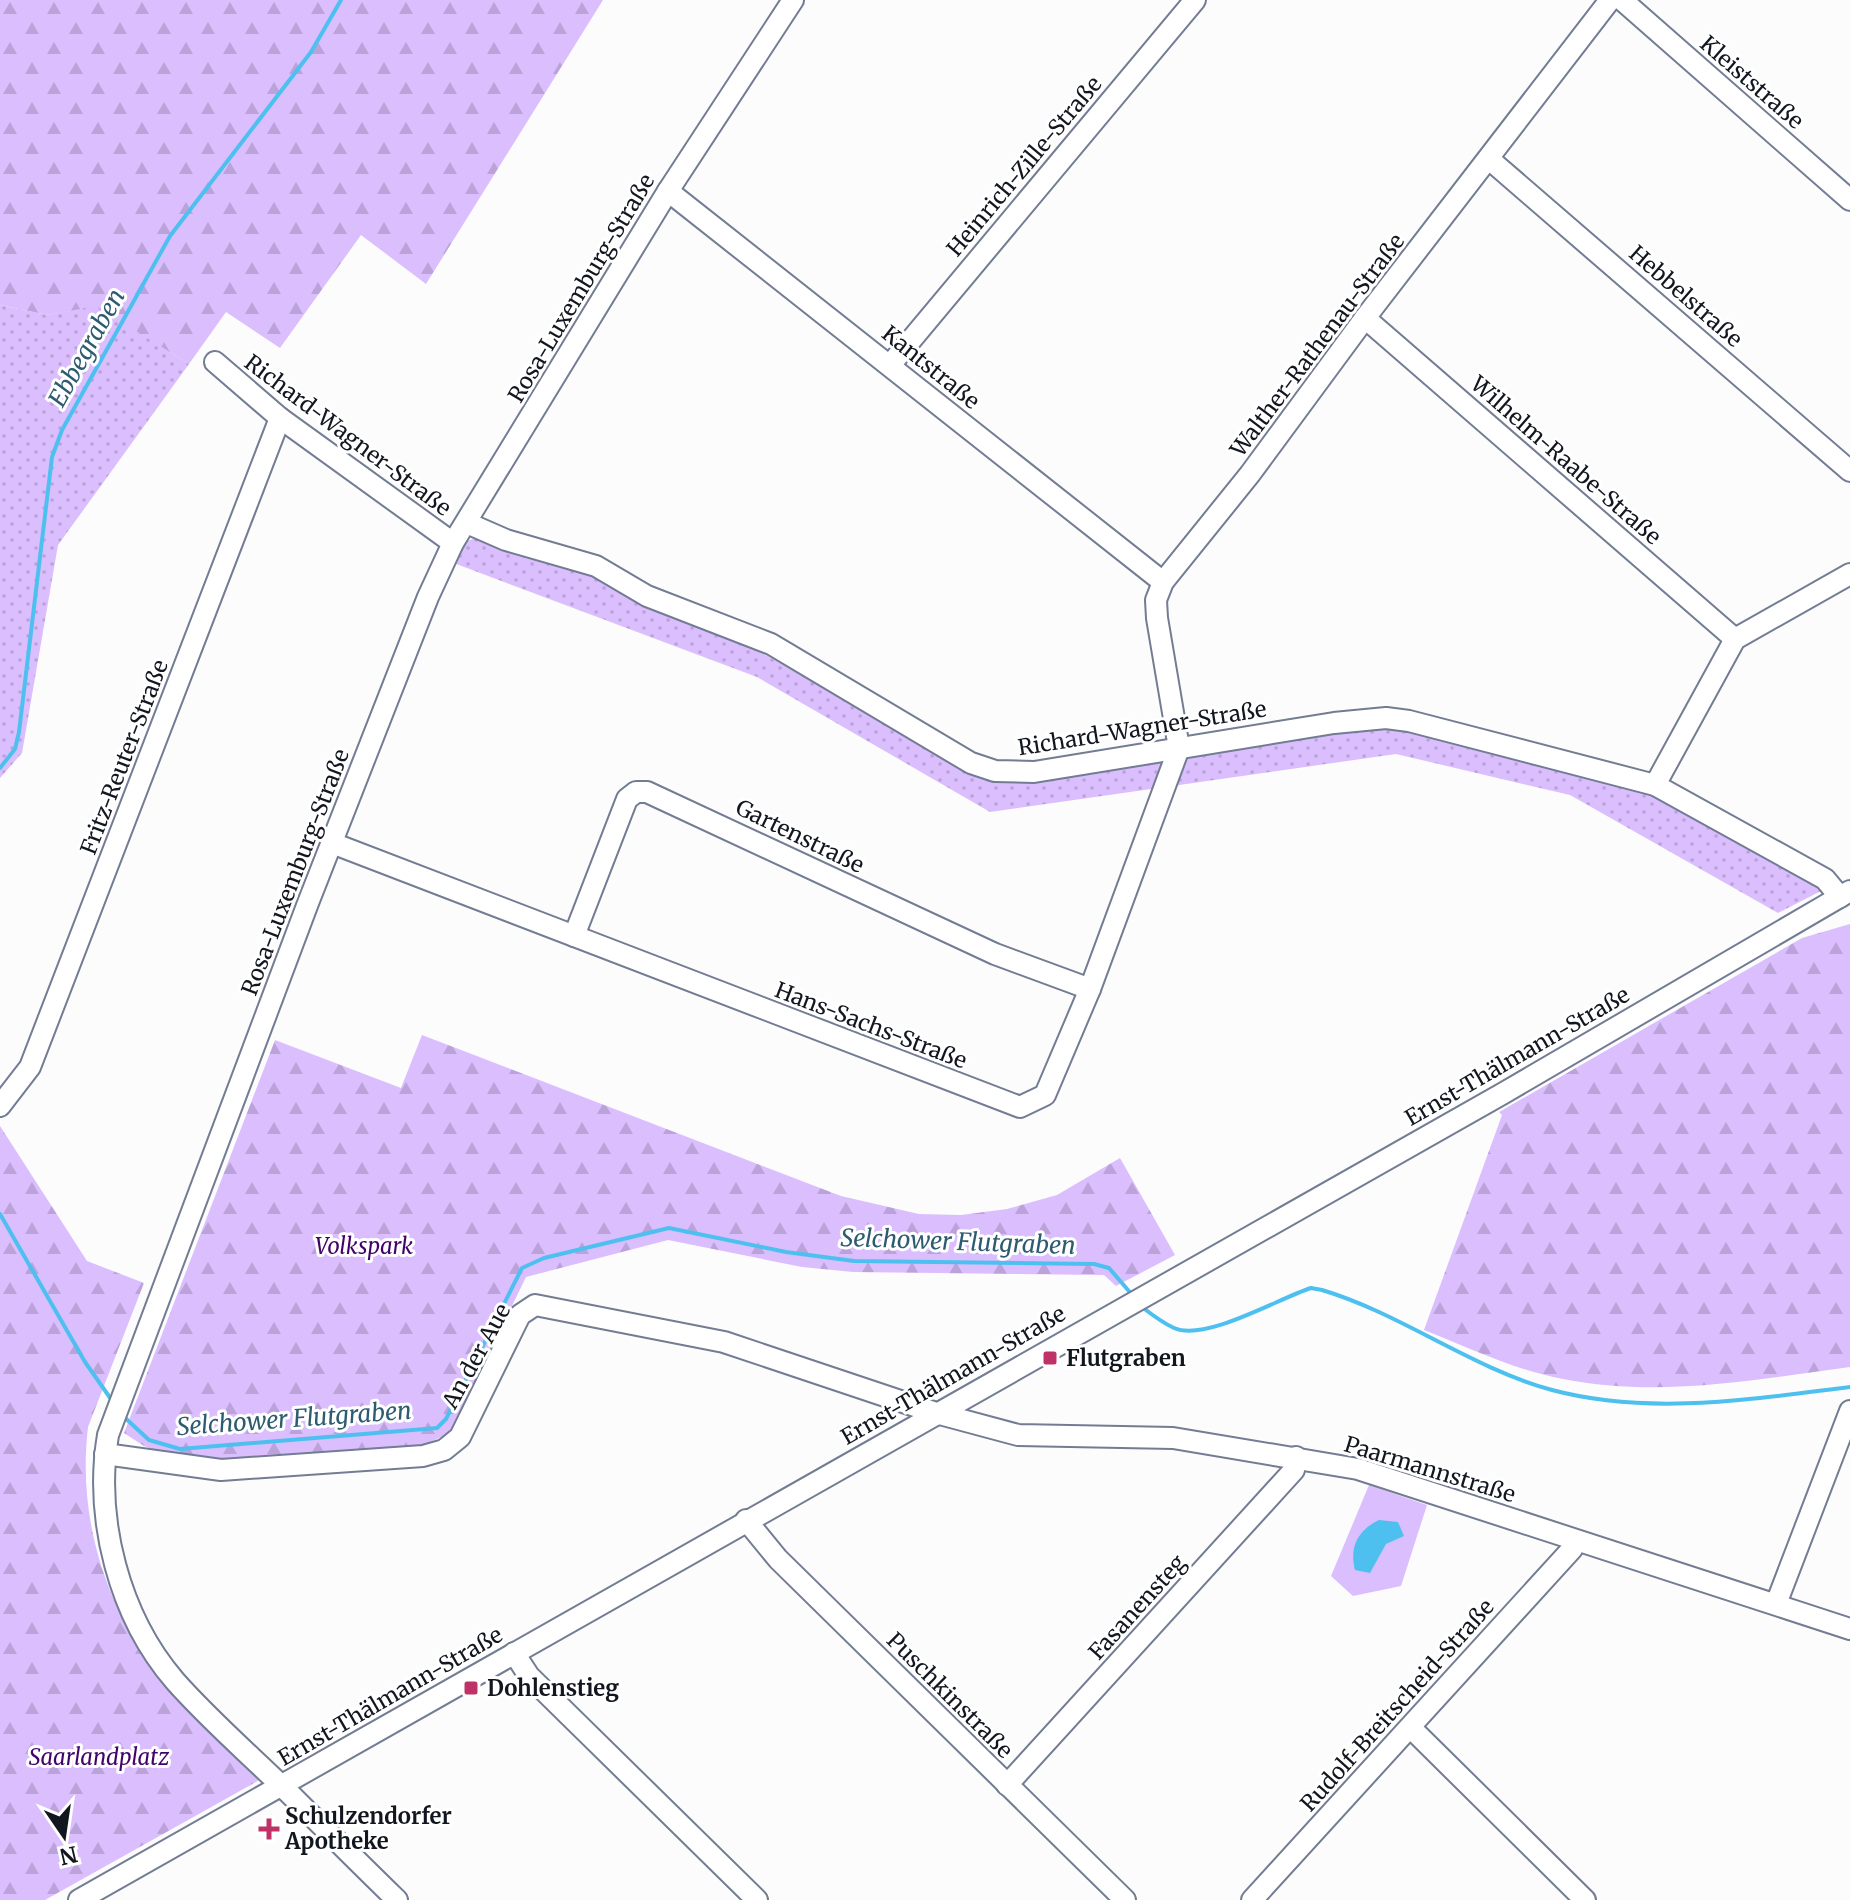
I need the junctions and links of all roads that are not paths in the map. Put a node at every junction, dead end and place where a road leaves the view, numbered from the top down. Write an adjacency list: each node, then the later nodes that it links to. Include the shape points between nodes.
1 (793, 0): 6 (street, Rosa-Luxemburg-Straße)
2 (1195, 0): 10 (street, Heinrich-Zille-Straße)
3 (1610, 0): 5 (street, Walther-Rathenau-Straße)
4 (1622, 0): 7 (street, Kleiststraße)
5 (1489, 159): 8 (street, Walther-Rathenau-Straße); 12 (street, Hebbelstraße)
6 (668, 191): 10 (street, Kantstraße); 13 (street, Rosa-Luxemburg-Straße)
7 (1850, 200)
8 (1365, 318): 16 (street, Walther-Rathenau-Straße); 17 (street, Wilhelm-Raabe-Straße)
9 (215, 362): 11 (street, Richard-Wagner-Straße)
10 (891, 364): 16 (street, Kantstraße)
11 (280, 418): 14 (street, Richard-Wagner-Straße); 24 (street, Fritz-Reuter-Straße, via 30,1067)
12 (1850, 471)
13 (467, 523): 14 (street, Rosa-Luxemburg-Straße); 18 (street, Richard-Wagner-Straße, via 596,566 647,596 771,644 988,769 1034,772)
14 (453, 543): 20 (street, Rosa-Luxemburg-Straße)
15 (1850, 574): 17 (street)
16 (1163, 582): 18 (street, via 1157,618)
17 (1735, 639): 19 (street)
18 (1179, 748): 19 (street, Richard-Wagner-Straße, via 1386,718 1432,725); 23 (street, Hans-Sachs-Straße)
19 (1655, 785): 21 (street, Richard-Wagner-Straße)
20 (332, 843): 22 (street, Hans-Sachs-Straße); 27 (street, Rosa-Luxemburg-Straße, via 124,1388)
21 (1845, 894): 26 (street, Ernst-Thälmann-Straße)
22 (574, 936): 23 (street, Hans-Sachs-Straße, via 1020,1107 1045,1095); 23 (street, Gartenstraße, via 627,799 647,792 995,954)
23 (1090, 989)
24 (0, 1106)
25 (1850, 1411): 31 (street)
26 (936, 1413): 27 (street, An der Aue, via 724,1342 535,1305 520,1315 460,1437 444,1450 423,1456 221,1470); 28 (street, Paarmannstraße, via 1018,1435 1173,1438); 29 (street, Ernst-Thälmann-Straße)
27 (105, 1454): 36 (street, Rosa-Luxemburg-Straße, via 110,1544 146,1637 174,1680)
28 (1296, 1457): 30 (street, Paarmannstraße, via 1358,1469); 35 (street, Fasanensteg, via 1294,1470)
29 (746, 1520): 33 (street, Ernst-Thälmann-Straße); 35 (street, Puschkinstraße, via 770,1551)
30 (1575, 1541): 31 (street, Paarmannstraße); 34 (street, Rudolf-Breitscheid-Straße)
31 (1776, 1604): 32 (street, Paarmannstraße)
32 (1850, 1629)
33 (514, 1653): 36 (street, Ernst-Thälmann-Straße); 39 (street, via 529,1676)
34 (1411, 1728): 41 (street, Rudolf-Breitscheid-Straße); 42 (street)
35 (1007, 1785): 40 (street, Puschkinstraße)
36 (280, 1787): 37 (street, Ernst-Thälmann-Straße); 38 (street, Rosa-Luxemburg-Straße)
37 (79, 1900)
38 (397, 1900)
39 (757, 1900)
40 (1125, 1900)
41 (1252, 1900)
42 (1585, 1900)

